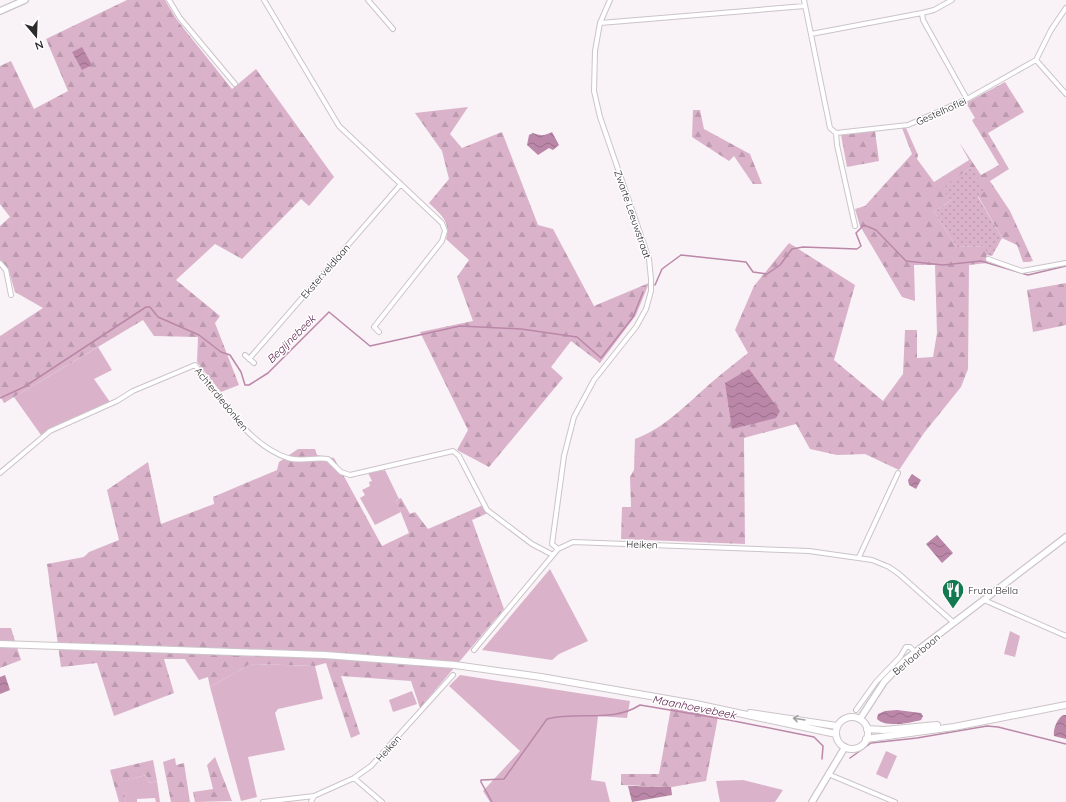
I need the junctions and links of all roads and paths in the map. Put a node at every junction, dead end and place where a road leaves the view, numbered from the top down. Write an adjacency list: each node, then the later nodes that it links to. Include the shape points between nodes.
1 (25, 0): 8 (street)
2 (169, 0): 17 (street, via 180,18)
3 (264, 0): 21 (street, via 339,126)
4 (368, 0): 14 (street)
5 (610, 0): 13 (street, Zwarte Leeuwstraat)
6 (804, 0): 9 (street)
7 (952, 0): 12 (street, via 934,10)
8 (12, 3): 11 (street)
9 (805, 6): 13 (street); 15 (street)
10 (1066, 8): 16 (street)
11 (0, 11)
12 (922, 13): 15 (street); 19 (street, via 923,20)
13 (600, 23): 34 (street, Zwarte Leeuwstraat, via 595,51 594,91 600,117 649,259 651,291 641,319 594,380 574,418 564,456 552,544)
14 (393, 29)
15 (811, 34): 20 (street, via 830,128)
16 (1036, 60): 18 (street); 19 (street, Gestelhoflei)
17 (235, 84)
18 (1066, 94)
19 (967, 99): 20 (street, Gestelhoflei, via 908,125)
20 (836, 133): 22 (street)
21 (401, 184): 27 (street, via 442,223 445,231 442,240 374,327); 29 (street, Eksterveldlaan)
22 (855, 226)
23 (988, 259): 25 (street, via 1022,271)
24 (0, 263): 26 (street, via 6,270)
25 (1066, 263)
26 (11, 295)
27 (379, 332)
28 (245, 355): 29 (street)
29 (249, 359): 30 (street)
30 (254, 363)
31 (0, 473): 35 (street, Achterdiedonken, via 50,431 117,401 133,391 195,365 245,429 264,444 289,458 328,459 341,472 350,475 453,451 459,456 487,510 532,544)
32 (898, 473): 36 (street)
33 (1066, 538): 37 (street, Berlaarbaan)
34 (558, 550): 35 (street, Heiken); 36 (street, Heiken, via 566,544 580,541 809,550)
35 (553, 555): 41 (street, Heiken)
36 (859, 558): 38 (street, Heiken, via 889,567)
37 (984, 600): 38 (street, Berlaarbaan); 39 (street)
38 (954, 622): 42 (street, Berlaarbaan)
39 (1066, 636)
40 (0, 644): 46 (main road, via 318,654 467,666)
41 (474, 650)
42 (915, 652): 45 (street, via 910,647 906,648 876,682); 47 (street, Berlaarbaan, via 884,682)
43 (453, 675): 55 (street, Heiken, via 387,750)
44 (1066, 705): 48 (main road)
45 (856, 710)
46 (737, 712): 49 (main road, one-way to 46); 51 (main road)
47 (860, 719): 49 (main road, via 848,717); 50 (main road)
48 (974, 722): 50 (main road, via 917,728); 52 (main road)
49 (837, 726): 51 (main road)
50 (867, 729): 52 (main road)
51 (836, 734): 53 (main road, via 839,742)
52 (866, 739): 53 (main road, via 857,747)
53 (845, 747): 54 (street)
54 (828, 774): 60 (street); 61 (street)
55 (354, 778): 56 (street, Heiken); 59 (street)
56 (314, 796): 57 (street, Heiken); 58 (street)
57 (263, 802)
58 (311, 802)
59 (382, 802)
60 (812, 802)
61 (895, 802)

